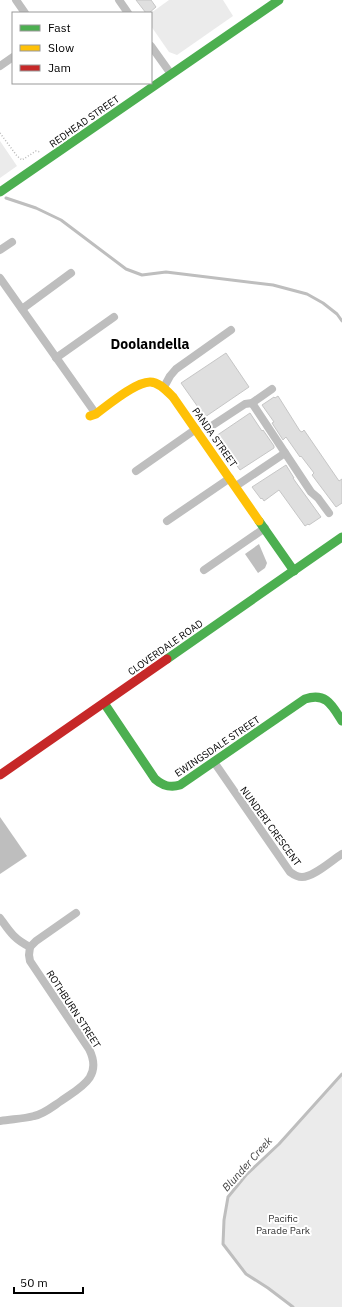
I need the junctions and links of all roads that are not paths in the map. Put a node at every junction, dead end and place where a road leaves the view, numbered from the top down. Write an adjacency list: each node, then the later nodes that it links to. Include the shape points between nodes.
1 (16, 0): 4 (street)
2 (119, 0): 5 (street)
3 (279, 0): 9 (street, REDHEAD STREET)
4 (24, 12)
5 (127, 12)
6 (152, 47): 9 (street)
7 (12, 58): 8 (street)
8 (0, 66)
9 (171, 74): 10 (street, REDHEAD STREET)
10 (0, 192)
11 (12, 242): 12 (street)
12 (0, 250)
13 (71, 273): 15 (street)
14 (0, 278): 15 (street)
15 (22, 309): 18 (street)
16 (114, 317): 18 (street)
17 (231, 330): 19 (street, via 176,369)
18 (56, 358): 22 (street)
19 (164, 387): 22 (street, via 150,382 143,383); 24 (street, PANDA STREET)
20 (272, 389): 21 (street)
21 (252, 403): 23 (street, via 246,404); 25 (street)
22 (93, 415)
23 (210, 427)
24 (196, 429): 26 (street); 27 (street, PANDA STREET)
25 (285, 453): 28 (street); 29 (street, via 311,492)
26 (136, 471)
27 (230, 478): 28 (street, PANDA STREET); 30 (street)
28 (236, 486): 31 (street, PANDA STREET)
29 (329, 513)
30 (167, 521)
31 (265, 528): 33 (street); 34 (street, PANDA STREET)
32 (342, 537): 34 (street, CLOVERDALE ROAD)
33 (204, 570)
34 (294, 570): 35 (street, CLOVERDALE ROAD)
35 (104, 703): 37 (street, EWINGSDALE STREET, via 160,784 169,788 180,785); 38 (street, CLOVERDALE ROAD)
36 (342, 721): 37 (street, EWINGSDALE STREET, via 323,697 310,696)
37 (214, 762): 39 (street, NUNDERI CRESCENT, via 294,875 307,876)
38 (0, 776)
39 (342, 854)
40 (76, 913): 42 (street)
41 (0, 918): 42 (street, via 13,936)
42 (30, 947): 43 (street, ROTHBURN STREET, via 30,961 89,1049 94,1066 86,1083 44,1113)
43 (0, 1121)

